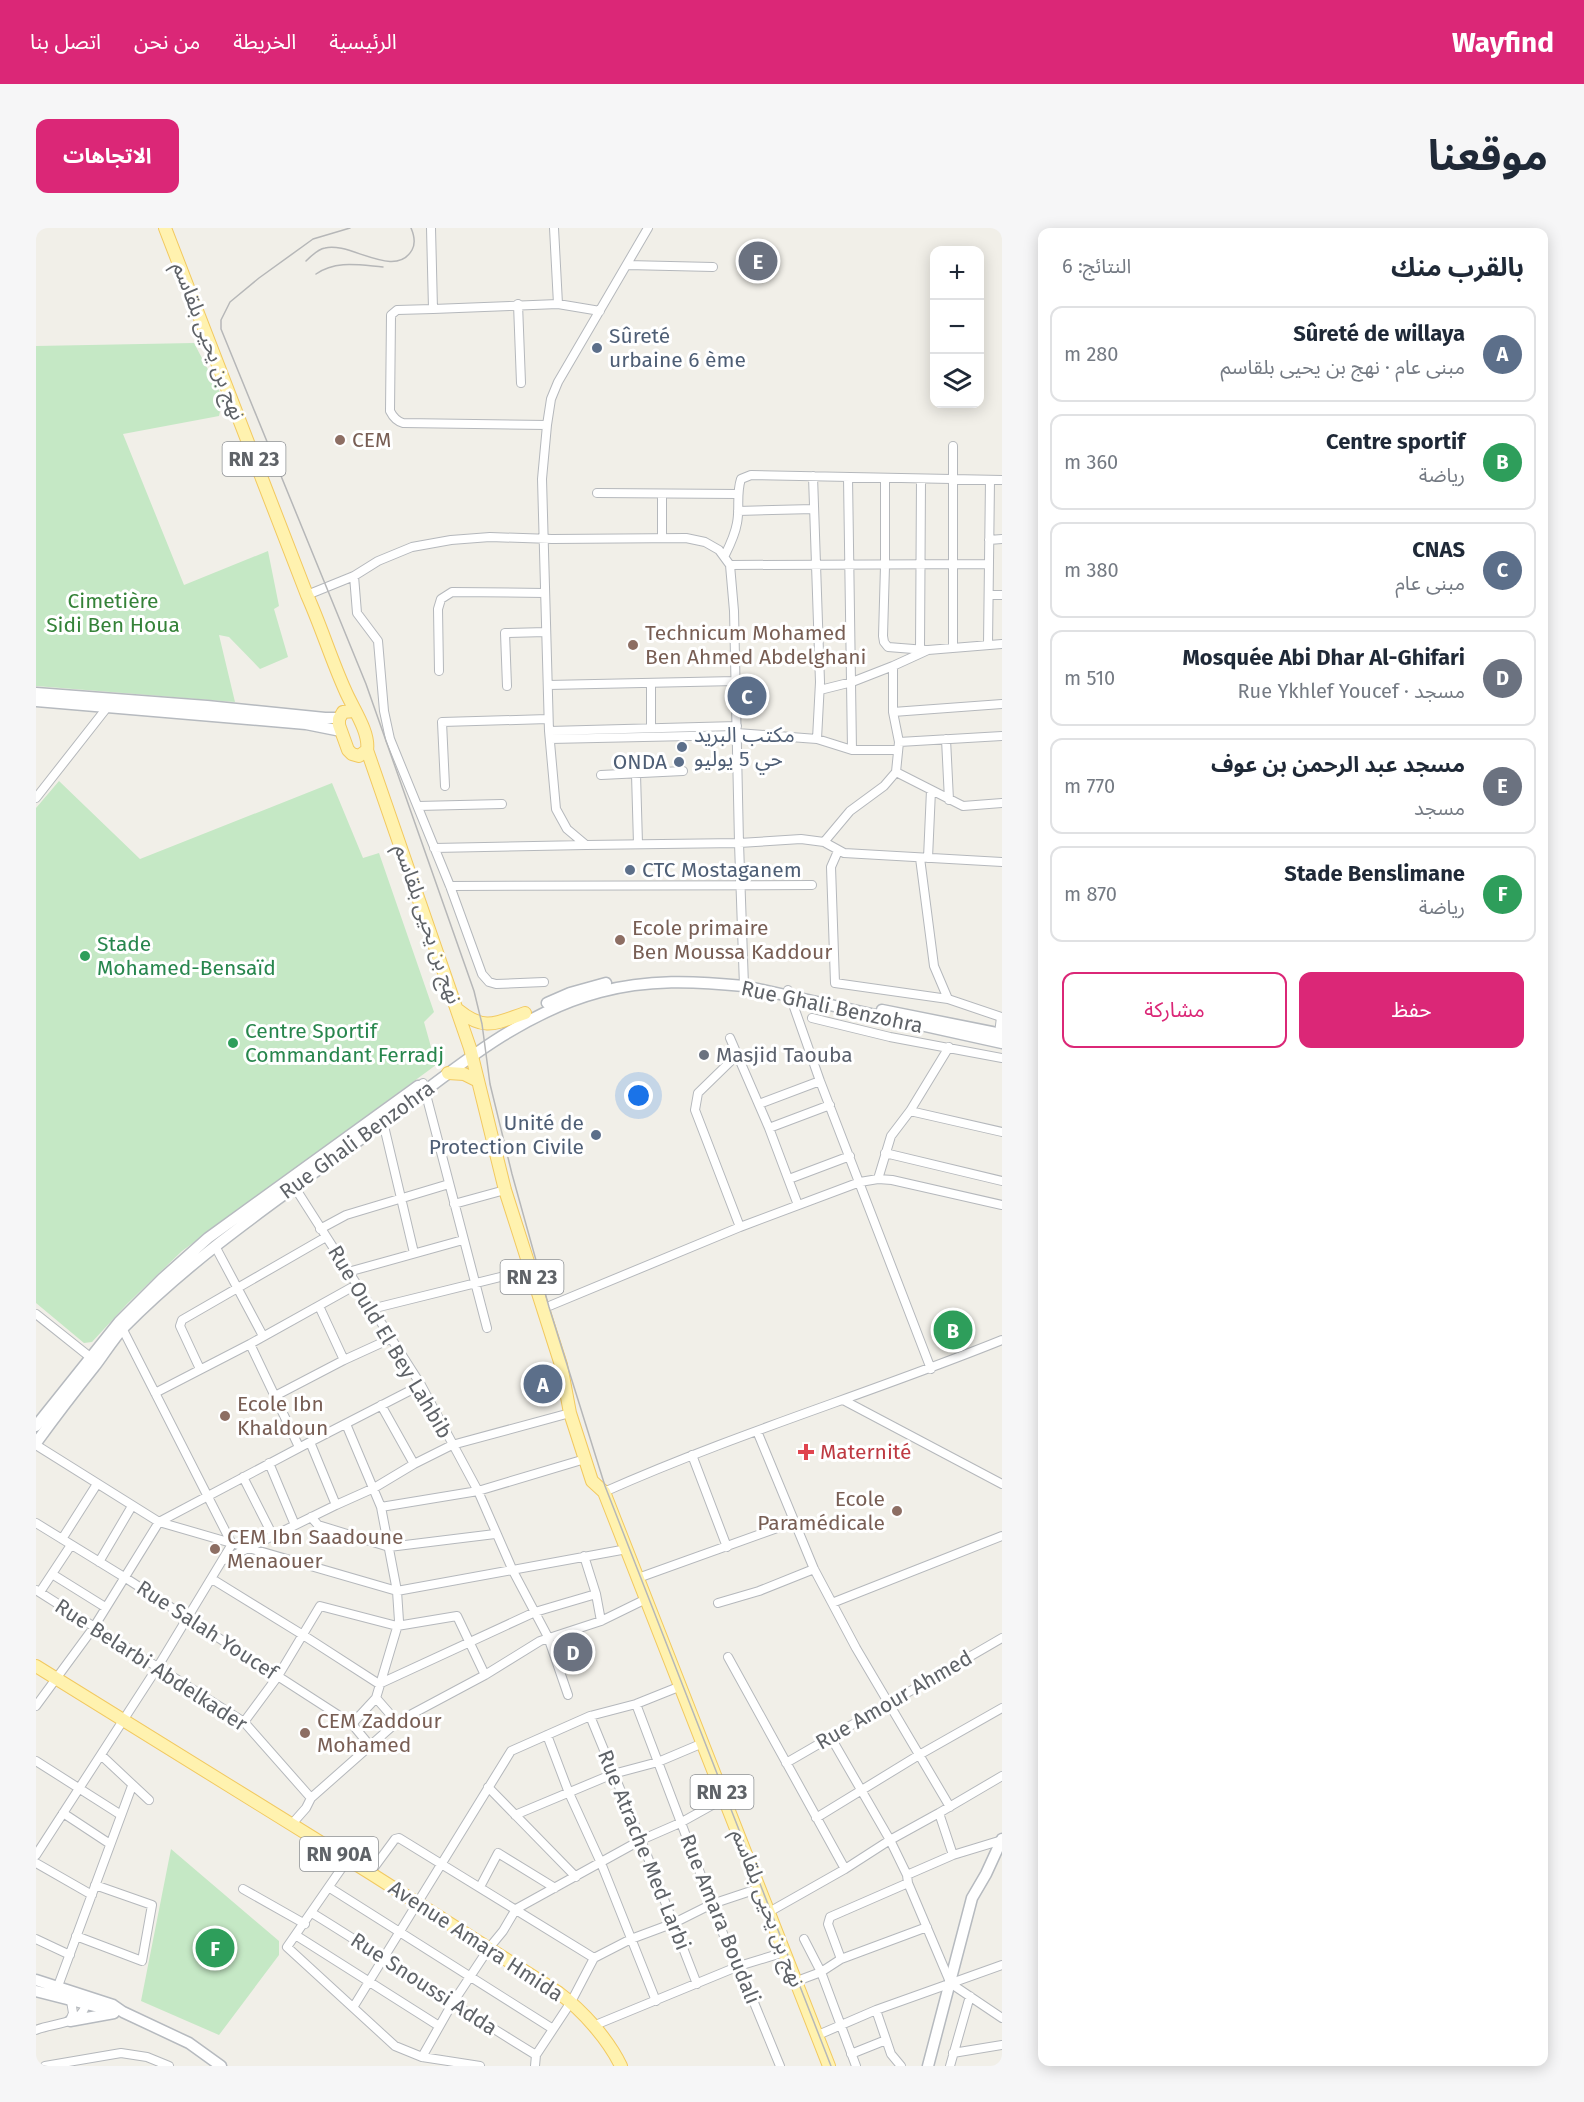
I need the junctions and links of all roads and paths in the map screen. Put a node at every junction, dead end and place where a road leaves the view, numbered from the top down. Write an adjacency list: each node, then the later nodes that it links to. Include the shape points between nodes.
1 (165, 228): 40 (main road, نهج بن يحيى بلقاسم / RN 23)
2 (431, 228): 9 (street)
3 (554, 228): 8 (street)
4 (648, 228): 5 (street)
5 (627, 265): 6 (street); 10 (street)
6 (713, 267)
7 (518, 304): 8 (street); 9 (street); 11 (street)
8 (558, 304): 10 (street)
9 (433, 309): 12 (street, via 397,310 391,315 390,411 398,422)
10 (600, 311): 12 (street, via 558,382)
11 (521, 383)
12 (547, 425): 27 (street, via 542,480)
13 (952, 446): 18 (street)
14 (813, 476): 15 (street); 23 (street, via 751,475 741,479); 24 (street)
15 (848, 477): 16 (street); 35 (street)
16 (885, 478): 17 (street); 36 (street)
17 (921, 478): 18 (street); 37 (street)
18 (952, 479): 19 (street); 33 (street)
19 (990, 480): 20 (street); 29 (street)
20 (1002, 480)
21 (597, 493): 22 (street)
22 (662, 494): 23 (street); 26 (street)
23 (738, 494): 25 (street)
24 (814, 509): 25 (street); 34 (street)
25 (738, 511): 30 (street, via 733,540)
26 (662, 538): 27 (street); 30 (street, via 705,542)
27 (543, 539): 38 (street, via 490,537 411,547); 39 (street)
28 (1002, 539): 29 (street)
29 (989, 540): 31 (street)
30 (725, 555): 32 (street)
31 (989, 564): 33 (street); 42 (street)
32 (730, 565): 34 (street); 50 (street)
33 (952, 565): 37 (street); 46 (street)
34 (815, 566): 35 (street); 55 (street)
35 (850, 566): 36 (street); 51 (street)
36 (885, 566): 37 (street); 47 (street, via 884,642 888,647)
37 (919, 566): 47 (street)
38 (354, 576): 40 (street); 83 (street, via 357,613 378,641 390,739)
39 (545, 593): 43 (street); 49 (street, via 452,592 441,599)
40 (307, 595): 61 (main road, نهج بن يحيى بلقاسم / RN 23, via 345,689)
41 (1002, 595): 42 (street)
42 (988, 596): 45 (street)
43 (546, 632): 53 (street, via 506,633); 54 (street)
44 (1002, 644): 45 (street)
45 (988, 645): 46 (street)
46 (953, 648): 47 (street)
47 (924, 650): 48 (street)
48 (893, 666): 51 (street); 60 (street)
49 (439, 671)
50 (736, 681): 52 (street); 65 (street)
51 (852, 682): 55 (street); 71 (street)
52 (651, 683): 54 (street); 63 (street)
53 (507, 686)
54 (548, 686): 62 (street)
55 (820, 690): 68 (street)
56 (36, 693): 58 (main road)
57 (36, 701): 58 (main road)
58 (110, 703): 61 (main road, via 207,706 325,718); 64 (main road); 79 (street)
59 (1002, 704): 60 (street)
60 (893, 712): 70 (street)
61 (346, 714): 64 (main road, via 339,725); 72 (main road, via 358,715 368,743)
62 (549, 719): 66 (street); 77 (street, via 442,722)
63 (651, 728): 65 (street); 66 (street)
64 (341, 731): 72 (main road, via 348,750)
65 (737, 731): 66 (street); 68 (street); 85 (street)
66 (549, 735): 87 (street, via 556,809 567,829)
67 (1002, 736): 69 (street)
68 (817, 739): 71 (street)
69 (946, 739): 70 (street); 80 (street)
70 (898, 746): 71 (street); 74 (street)
71 (852, 750)
72 (361, 753): 99 (main road, نهج بن يحيى بلقاسم / RN 23, via 373,767)
73 (683, 771): 75 (street)
74 (896, 772): 78 (street); 84 (street, via 850,811)
75 (636, 774): 76 (street); 86 (street)
76 (601, 775)
77 (445, 786)
78 (931, 790): 80 (street); 90 (street)
79 (36, 798)
80 (949, 800): 81 (street, via 963,806)
81 (1002, 803)
82 (502, 804): 83 (street)
83 (418, 806): 88 (street)
84 (824, 842): 85 (street, via 801,839); 89 (street)
85 (739, 843): 86 (street); 94 (street)
86 (638, 844): 87 (street)
87 (586, 845): 88 (street)
88 (434, 848): 93 (street)
89 (838, 851): 90 (street); 98 (street, via 831,867 835,983)
90 (924, 858): 91 (street); 98 (street, via 934,966)
91 (1002, 862)
92 (812, 885): 94 (street)
93 (450, 886): 94 (street); 95 (street, via 487,980 500,985)
94 (741, 886): 96 (street)
95 (543, 982)
96 (744, 984): 97 (main road, Rue Ghali Benzohra); 100 (main road, Rue Ghali Benzohra, via 680,976 622,980 570,993); 106 (main road, Rue Ghali Benzohra, via 652,982 598,992 534,1016)
97 (789, 993): 103 (main road, Rue Ghali Benzohra); 111 (street)
98 (948, 999): 101 (street)
99 (458, 1010): 100 (main road, via 482,1024); 106 (main road, نهج بن يحيى بلقاسم / RN 23)
100 (525, 1013): 106 (main road, Rue Ghali Benzohra)
101 (1001, 1017): 103 (street)
102 (812, 1018): 105 (street)
103 (1001, 1037)
104 (730, 1038): 107 (street)
105 (949, 1047): 108 (street); 115 (street)
106 (471, 1052): 109 (main road, Rue Ghali Benzohra); 110 (main road, نهج بن يحيى بلقاسم / RN 23); 112 (main road, Rue Ghali Benzohra)
107 (737, 1055): 113 (street); 132 (street, via 699,1093 695,1110)
108 (1002, 1058)
109 (448, 1073): 110 (main road, via 464,1074); 112 (main road, Rue Ghali Benzohra)
110 (478, 1081): 127 (main road, نهج بن يحيى بلقاسم / RN 23)
111 (820, 1081): 113 (street); 114 (street)
112 (424, 1086): 116 (main road, Rue Ghali Benzohra); 125 (main road, Rue Ghali Benzohra); 126 (street)
113 (759, 1104): 117 (street)
114 (830, 1105): 117 (street); 120 (street)
115 (910, 1111): 118 (street); 119 (street, via 891,1136)
116 (383, 1122): 125 (main road, Rue Ghali Benzohra); 128 (street)
117 (770, 1128): 121 (street)
118 (1002, 1132)
119 (885, 1153): 122 (street); 123 (street)
120 (850, 1156): 121 (street); 124 (street)
121 (789, 1179): 130 (street)
122 (878, 1179): 124 (street); 131 (street)
123 (1002, 1181)
124 (860, 1182): 130 (street); 156 (street)
125 (291, 1183): 133 (street, Rue Ould El Bey Lahbib); 136 (main road, Rue Ghali Benzohra); 147 (main road, Rue Ghali Benzohra, via 208,1238 162,1279)
126 (449, 1184): 128 (street); 129 (street)
127 (505, 1190): 129 (street); 138 (main road, نهج بن يحيى بلقاسم / RN 23)
128 (402, 1199): 133 (street, via 346,1215); 137 (street)
129 (454, 1204): 135 (street)
130 (798, 1205): 132 (street)
131 (1002, 1205)
132 (740, 1227): 145 (street)
133 (321, 1229): 134 (street, Rue Ould El Bey Lahbib)
134 (326, 1237): 139 (street, Rue Ould El Bey Lahbib); 142 (street)
135 (463, 1240): 137 (street); 140 (street)
136 (215, 1246): 142 (street); 147 (main road, Rue Ghali Benzohra)
137 (414, 1253): 139 (street)
138 (530, 1270): 140 (street); 145 (main road, نهج بن يحيى بلقاسم / RN 23)
139 (348, 1272): 141 (street, Rue Ould El Bey Lahbib)
140 (475, 1284): 144 (street); 148 (street)
141 (356, 1285): 143 (street); 144 (street, Rue Ould El Bey Lahbib)
142 (237, 1287): 149 (street); 155 (street, via 180,1323)
143 (319, 1306): 149 (street); 154 (street)
144 (371, 1309): 150 (street, Rue Ould El Bey Lahbib)
145 (542, 1309): 162 (main road, نهج بن يحيى بلقاسم / RN 23, via 561,1365)
146 (36, 1314): 153 (street)
147 (121, 1325): 153 (main road, Rue Ghali Benzohra); 158 (street); 167 (main road, Rue Ghali Benzohra)
148 (487, 1328)
149 (263, 1336): 152 (street)
150 (390, 1339): 154 (street); 157 (street, Rue Ould El Bey Lahbib)
151 (1002, 1340): 156 (street)
152 (250, 1344): 155 (street); 159 (street)
153 (90, 1357): 164 (main road, Rue Ghali Benzohra)
154 (344, 1360): 159 (street)
155 (200, 1369): 158 (street)
156 (931, 1369): 160 (street)
157 (421, 1385): 161 (street); 168 (street, Rue Ould El Bey Lahbib)
158 (155, 1393): 180 (street)
159 (275, 1396): 169 (street)
160 (844, 1401): 165 (street); 176 (street)
161 (381, 1405): 163 (street); 173 (street)
162 (570, 1413): 168 (street); 171 (main road, نهج بن يحيى بلقاسم / RN 23)
163 (345, 1424): 166 (street); 177 (street)
164 (36, 1425)
165 (757, 1431): 170 (street); 186 (street)
166 (310, 1442): 169 (street); 181 (street)
167 (36, 1444): 175 (street)
168 (452, 1445): 173 (street); 178 (street, Rue Ould El Bey Lahbib)
169 (299, 1447): 172 (street)
170 (692, 1455): 179 (street); 196 (street)
171 (585, 1459): 178 (street); 179 (main road, نهج بن يحيى بلقاسم / RN 23, via 592,1481)
172 (269, 1464): 174 (street); 188 (street)
173 (414, 1464): 177 (street)
174 (243, 1478): 180 (street); 190 (street)
175 (97, 1484): 182 (street); 192 (street)
176 (1002, 1484)
177 (374, 1488): 181 (street); 183 (street)
178 (478, 1491): 183 (street); 189 (street, Rue Ould El Bey Lahbib)
179 (604, 1492): 198 (main road, نهج بن يحيى بلقاسم / RN 23, via 602,1504)
180 (207, 1495): 185 (street); 193 (street)
181 (336, 1504): 184 (street)
182 (132, 1506): 185 (street); 200 (street)
183 (381, 1507): 195 (street)
184 (311, 1517): 188 (street); 195 (street, via 318,1525)
185 (159, 1522): 193 (street); 205 (street)
186 (794, 1522): 196 (street); 202 (street)
187 (36, 1523): 192 (street, Rue Salah Youcef)
188 (296, 1525): 190 (street)
189 (495, 1534): 195 (street); 203 (street, Rue Ould El Bey Lahbib)
190 (273, 1536): 197 (street)
191 (1002, 1536): 213 (street)
192 (62, 1539): 194 (street, Rue Salah Youcef)
193 (232, 1544): 197 (street); 201 (street)
194 (71, 1545): 200 (street, Rue Salah Youcef); 204 (street)
195 (389, 1547): 209 (street)
196 (727, 1547): 206 (street)
197 (248, 1549): 201 (street); 209 (street)
198 (627, 1549): 199 (street); 206 (main road, نهج بن يحيى بلقاسم / RN 23)
199 (584, 1556): 203 (street); 210 (street)
200 (99, 1562): 205 (street, Rue Salah Youcef)
201 (221, 1562): 207 (street)
202 (814, 1569): 212 (street); 213 (street)
203 (513, 1571): 209 (street); 215 (street, Rue Ould El Bey Lahbib)
204 (52, 1574): 208 (street); 214 (street)
205 (124, 1577): 214 (street); 216 (street, Rue Salah Youcef)
206 (638, 1578): 211 (main road, نهج بن يحيى بلقاسم / RN 23)
207 (212, 1579): 216 (street); 220 (street)
208 (38, 1591): 219 (street, Rue Belarbi Abdelkader)
209 (397, 1591): 218 (street)
210 (596, 1594): 215 (street); 217 (street)
211 (646, 1599): 217 (street); 231 (main road, نهج بن يحيى بلقاسم / RN 23)
212 (718, 1603)
213 (832, 1603): 234 (street)
214 (105, 1607): 219 (street)
215 (535, 1612): 221 (street, Rue Ould El Bey Lahbib); 223 (street)
216 (187, 1617): 226 (street); 228 (street, Rue Salah Youcef)
217 (601, 1621): 221 (street)
218 (397, 1626): 220 (street, via 320,1606); 223 (street, via 455,1616); 230 (street)
219 (94, 1627): 226 (street, Rue Belarbi Abdelkader); 229 (street)
220 (303, 1635): 228 (street); 230 (street)
221 (548, 1637): 227 (street); 232 (street, Rue Ould El Bey Lahbib)
222 (1002, 1638): 234 (street, Rue Amour Ahmed)
223 (471, 1643): 227 (street); 230 (street)
224 (728, 1657): 251 (street)
225 (36, 1666): 229 (main road, Avenue Amara Hmida / RN 90A)
226 (157, 1668): 239 (street); 240 (street, Rue Belarbi Abdelkader)
227 (485, 1675): 241 (street)
228 (278, 1676): 240 (street); 242 (street, Rue Salah Youcef)
229 (55, 1678): 236 (street); 239 (main road, Avenue Amara Hmida / RN 90A)
230 (379, 1684): 233 (street)
231 (681, 1686): 235 (street); 245 (main road, نهج بن يحيى بلقاسم / RN 23)
232 (568, 1695)
233 (376, 1698): 241 (street); 242 (street)
234 (889, 1703): 244 (street, Rue Amour Ahmed); 248 (street)
235 (636, 1704): 238 (street); 250 (street, Rue Amara Boudali)
236 (36, 1706)
237 (1002, 1708): 248 (street)
238 (590, 1716): 243 (street); 252 (street, Rue Atrache Med Larbi)
239 (124, 1719): 247 (street); 269 (main road, Avenue Amara Hmida / RN 90A)
240 (244, 1722): 259 (street, Rue Belarbi Abdelkader)
241 (397, 1722): 246 (street)
242 (352, 1724): 246 (street, Rue Salah Youcef)
243 (547, 1735): 255 (street, via 511,1751); 258 (street)
244 (830, 1736): 251 (street, Rue Amour Ahmed); 257 (street)
245 (703, 1743): 250 (street); 260 (main road, نهج بن يحيى بلقاسم / RN 23)
246 (371, 1747): 259 (street)
247 (101, 1755): 254 (street); 256 (street)
248 (919, 1755): 257 (street); 262 (street)
249 (36, 1761): 256 (street)
250 (658, 1762): 252 (street); 268 (street, Rue Amara Boudali)
251 (786, 1763): 267 (street)
252 (613, 1774): 258 (street); 270 (street, Rue Atrache Med Larbi)
253 (1002, 1776): 262 (street)
254 (132, 1786): 261 (street); 265 (street)
255 (488, 1787): 266 (street); 278 (street)
256 (80, 1788): 263 (street); 265 (street)
257 (861, 1791): 267 (street); 271 (street)
258 (569, 1792): 266 (street); 279 (street)
259 (311, 1798): 269 (street)
260 (724, 1798): 268 (street); 288 (main road, نهج بن يحيى بلقاسم / RN 23)
261 (149, 1800)
262 (950, 1807): 264 (street)
263 (63, 1813): 272 (street); 274 (street)
264 (939, 1813): 271 (street); 275 (street)
265 (121, 1815): 272 (street)
266 (515, 1815): 282 (street)
267 (816, 1818): 280 (street)
268 (681, 1822): 270 (street); 292 (street, Rue Amara Boudali)
269 (291, 1825): 276 (main road, Avenue Amara Hmida / RN 90A)
270 (641, 1840): 279 (street); 296 (street, Rue Atrache Med Larbi)
271 (890, 1840): 280 (street); 283 (street)
272 (110, 1844): 284 (street)
273 (1001, 1845): 275 (street); 318 (main road, via 972,1898)
274 (36, 1855)
275 (953, 1855): 283 (street)
276 (348, 1859): 281 (main road, Avenue Amara Hmida / RN 90A); 286 (street)
277 (36, 1863): 290 (street)
278 (441, 1863): 281 (street, via 397,1837); 285 (street); 291 (street)
279 (601, 1863): 282 (street); 304 (street)
280 (845, 1869): 294 (street)
281 (370, 1873): 291 (main road, Avenue Amara Hmida / RN 90A)
282 (576, 1877): 287 (street)
283 (908, 1879): 298 (street); 310 (street, via 830,1917 828,1924)
284 (95, 1885): 290 (street); 300 (street, via 152,1905 142,1961)
285 (480, 1887): 287 (street, via 498,1852); 293 (street)
286 (330, 1888): 295 (street); 299 (street)
287 (555, 1888): 293 (street)
288 (760, 1888): 292 (street); 294 (main road, نهج بن يحيى بلقاسم / RN 23)
289 (243, 1889): 297 (street)
290 (92, 1895): 300 (street)
291 (417, 1903): 299 (street); 305 (main road, Avenue Amara Hmida / RN 90A)
292 (712, 1904): 296 (street); 312 (street, Rue Amara Boudali)
293 (516, 1909): 305 (street); 309 (street)
294 (770, 1912): 306 (main road, نهج بن يحيى بلقاسم / RN 23)
295 (312, 1913): 297 (street); 308 (street, Rue Snoussi Adda)
296 (674, 1923): 304 (street); 319 (street, Rue Atrache Med Larbi)
297 (305, 1924): 301 (street)
298 (927, 1927): 310 (street); 318 (street)
299 (400, 1931): 308 (street); 314 (street)
300 (76, 1936): 307 (street)
301 (297, 1936): 316 (street); 329 (street, via 287,1947)
302 (36, 1939): 307 (street)
303 (804, 1939): 313 (street)
304 (631, 1940): 309 (street); 326 (street)
305 (489, 1948): 314 (street); 325 (main road, Avenue Amara Hmida / RN 90A)
306 (785, 1952): 312 (street); 317 (main road, نهج بن يحيى بلقاسم / RN 23)
307 (70, 1955): 320 (street)
308 (385, 1958): 316 (street); 328 (street, Rue Snoussi Adda)
309 (594, 1958): 325 (street)
310 (841, 1959): 313 (street)
311 (1002, 1965): 318 (street)
312 (739, 1966): 319 (street); 352 (street, Rue Amara Boudali)
313 (820, 1972): 317 (street); 336 (street)
314 (471, 1977): 328 (street); 337 (street)
315 (36, 1980): 320 (main road)
316 (369, 1981): 329 (street); 334 (street)
317 (797, 1982): 339 (main road, نهج بن يحيى بلقاسم / RN 23)
318 (950, 1983): 323 (street); 330 (street); 356 (main road)
319 (697, 1984): 326 (street)
320 (58, 1986): 322 (main road)
321 (36, 1991): 324 (main road)
322 (81, 1993): 327 (street); 331 (main road, via 113,2004)
323 (970, 1996): 332 (street); 342 (street)
324 (71, 2001): 327 (main road); 333 (street)
325 (571, 2001): 335 (main road, Avenue Amara Hmida / RN 90A); 337 (street)
326 (656, 2001): 335 (street)
327 (85, 2004): 331 (main road); 333 (street, via 82,2013)
328 (452, 2004): 334 (street); 344 (street, Rue Snoussi Adda)
329 (354, 2006): 345 (street, via 396,2046)
330 (876, 2010): 336 (street); 340 (street)
331 (123, 2012): 333 (main road); 348 (main road, via 189,2043)
332 (1002, 2018)
333 (70, 2021): 338 (street)
334 (440, 2026): 345 (street)
335 (592, 2026): 351 (main road, Avenue Amara Hmida / RN 90A)
336 (841, 2027): 339 (street); 343 (street)
337 (553, 2029): 344 (street)
338 (36, 2030)
339 (818, 2035): 353 (main road, نهج بن يحيى بلقاسم / RN 23)
340 (886, 2040): 343 (street); 355 (street)
341 (1002, 2045): 342 (street)
342 (953, 2053): 357 (street)
343 (851, 2054): 354 (street)
344 (536, 2055): 350 (street)
345 (422, 2057): 349 (street)
346 (45, 2066): 347 (street, via 121,2054 147,2057)
347 (170, 2066)
348 (221, 2066)
349 (480, 2066)
350 (535, 2066)
351 (621, 2066)
352 (780, 2066)
353 (829, 2066)
354 (856, 2066)
355 (901, 2066)
356 (928, 2066)
357 (950, 2066)

